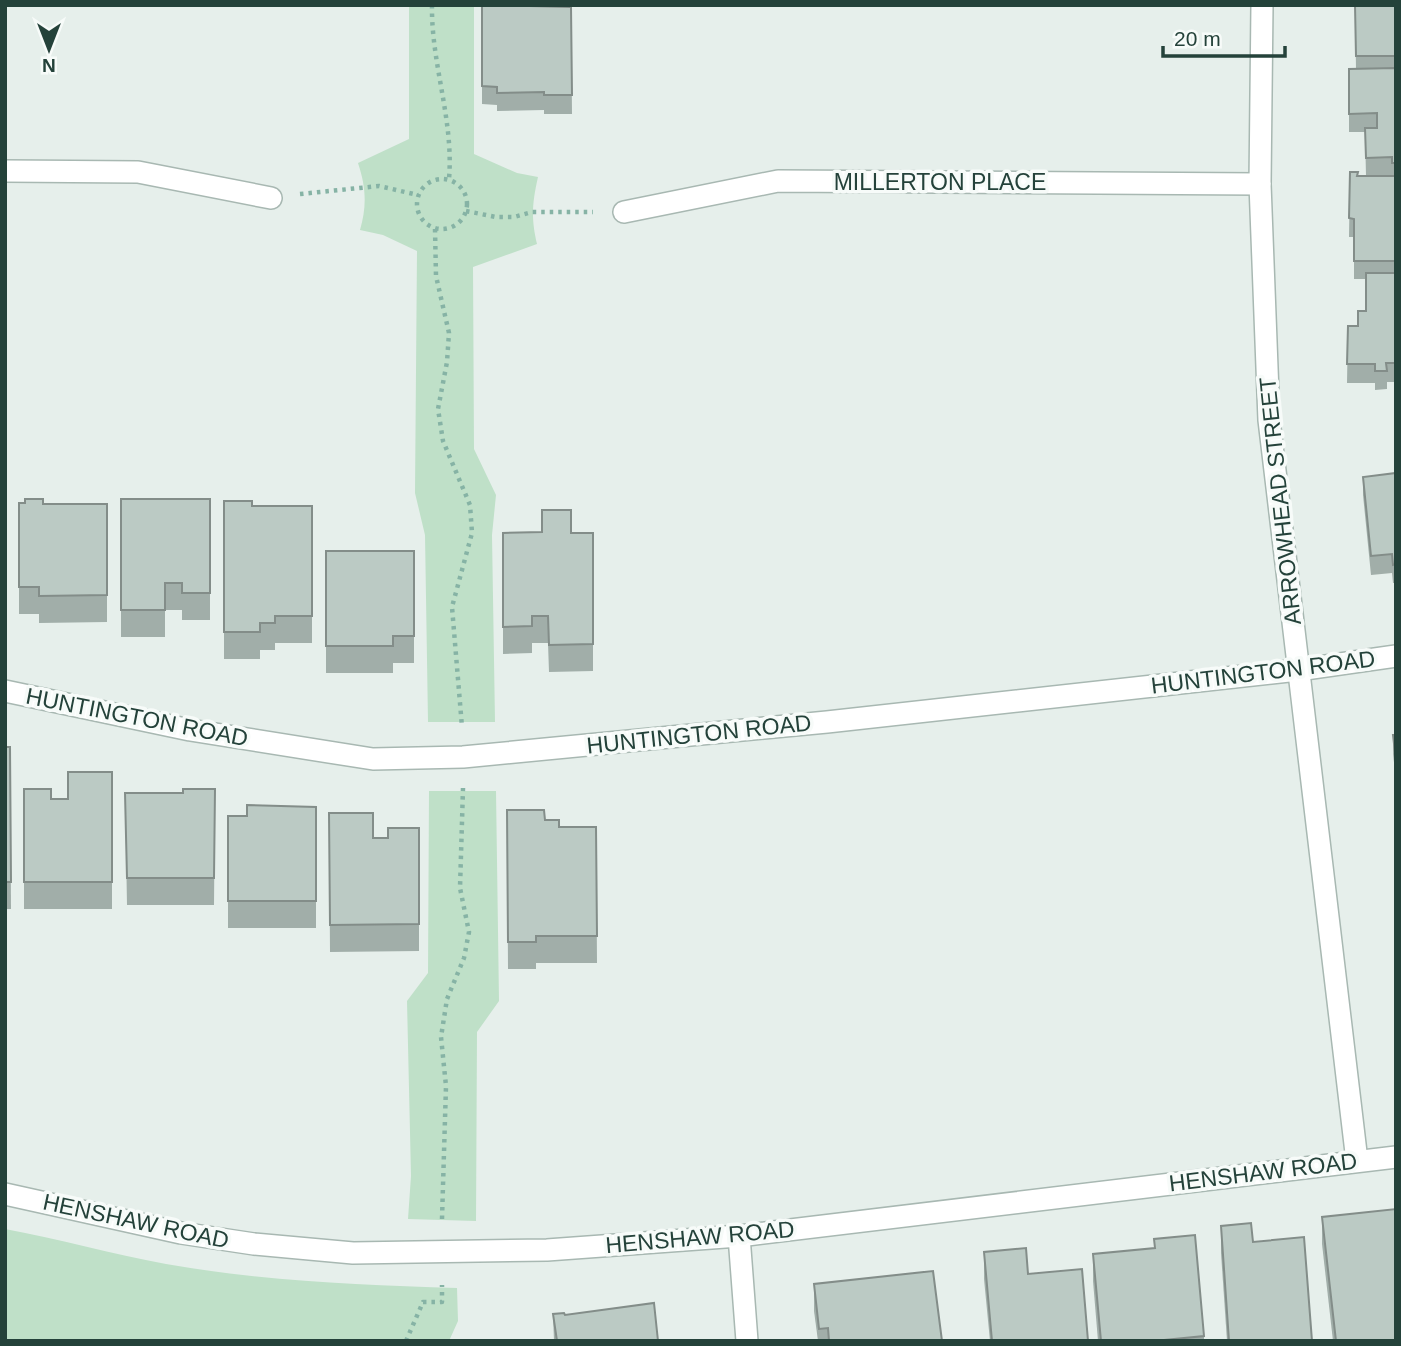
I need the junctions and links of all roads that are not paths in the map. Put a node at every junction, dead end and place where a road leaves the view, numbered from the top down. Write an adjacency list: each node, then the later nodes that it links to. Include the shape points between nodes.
1 (1262, 5): 3 (street, ARROWHEAD STREET)
2 (5, 172): 4 (street, via 138,172)
3 (1260, 184): 5 (street, MILLERTON PLACE, via 778,181); 7 (street, ARROWHEAD STREET, via 1269,420)
4 (271, 198)
5 (624, 212)
6 (1396, 656): 7 (street, HUNTINGTON ROAD)
7 (1298, 670): 8 (street, HUNTINGTON ROAD, via 827,722 463,757 373,759 190,730); 10 (street, ARROWHEAD STREET)
8 (5, 691)
9 (1396, 1157): 10 (street, HENSHAW ROAD)
10 (1357, 1161): 12 (street, HENSHAW ROAD)
11 (5, 1194): 12 (street, HENSHAW ROAD, via 181,1233 353,1253 547,1250)
12 (739, 1236): 13 (street)
13 (747, 1341)

